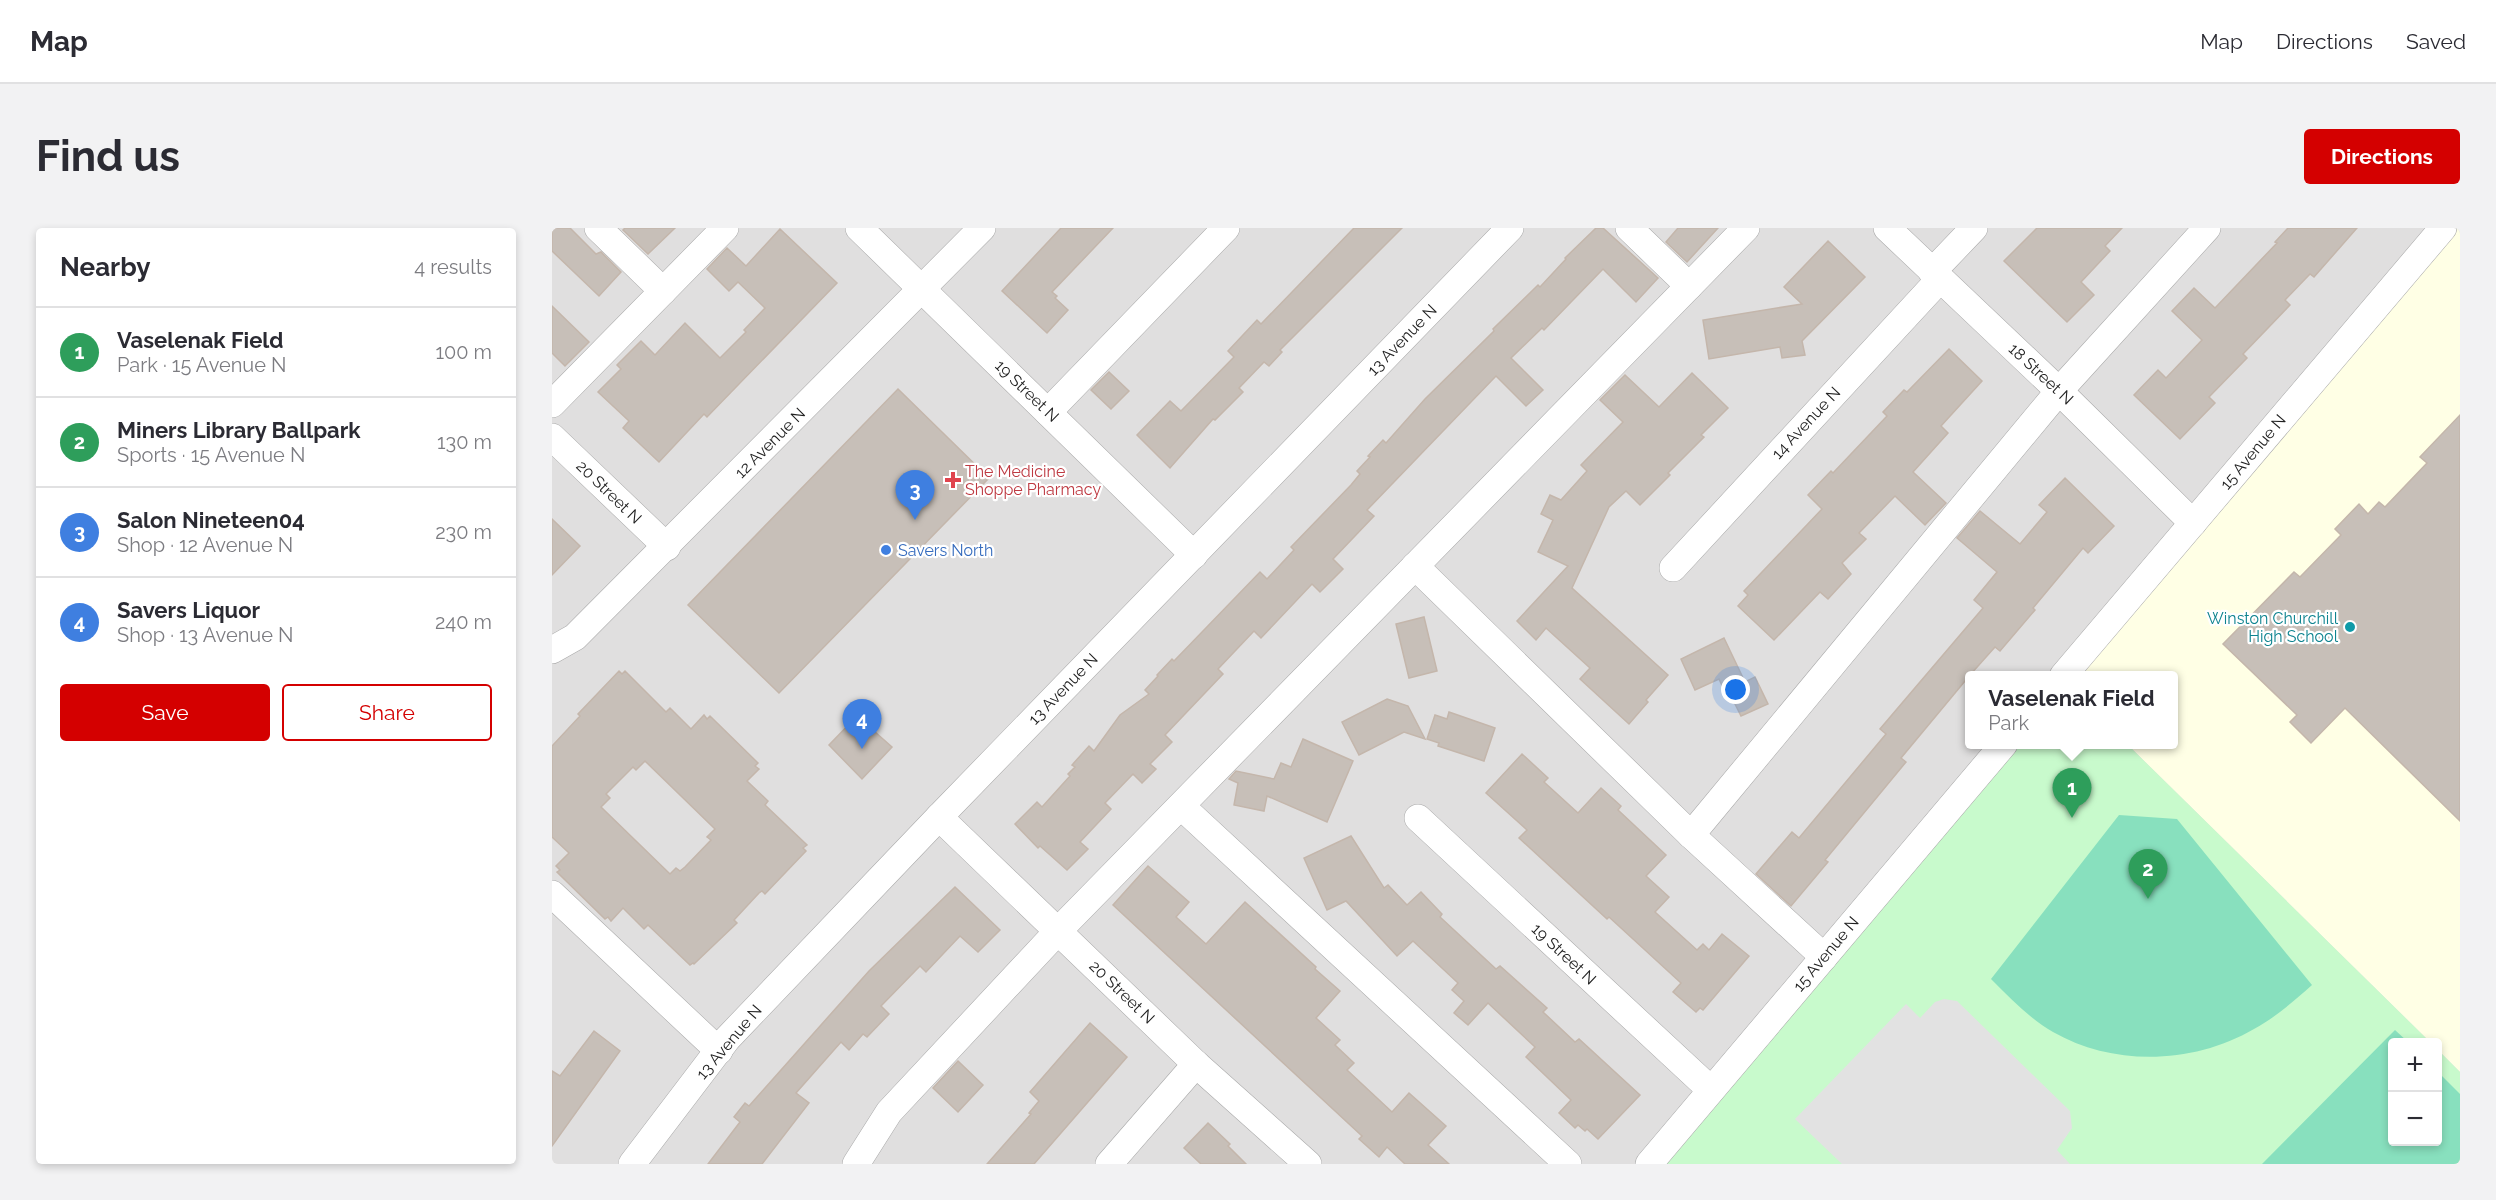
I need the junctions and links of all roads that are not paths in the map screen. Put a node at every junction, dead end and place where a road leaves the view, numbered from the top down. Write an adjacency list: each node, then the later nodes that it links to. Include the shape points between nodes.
1 (598, 228): 16 (street)
2 (726, 228): 16 (street)
3 (859, 228): 15 (street, 19 Street N)
4 (982, 228): 15 (street, 12 Avenue N)
5 (1226, 228): 19 (street)
6 (1510, 228): 23 (street, 13 Avenue N)
7 (1629, 228): 14 (street)
8 (1746, 228): 14 (street)
9 (1887, 228): 13 (street, 18 Street N)
10 (1974, 228): 13 (street, 14 Avenue N)
11 (2208, 228): 17 (street)
12 (2443, 228): 21 (street, 15 Avenue N)
13 (1936, 275): 17 (street, 18 Street N); 25 (street, 14 Avenue N)
14 (1689, 286): 24 (street)
15 (923, 290): 19 (street, 19 Street N); 22 (street, 12 Avenue N)
16 (663, 291): 18 (street)
17 (2059, 391): 21 (street, 18 Street N); 32 (street)
18 (552, 404)
19 (1048, 412): 23 (street, 19 Street N)
20 (552, 437): 22 (street, 20 Street N)
21 (2193, 523): 27 (street, 15 Avenue N)
22 (667, 547): 26 (street, 12 Avenue N, via 575,637)
23 (1194, 555): 30 (street, 13 Avenue N)
24 (1415, 566): 29 (street); 32 (street)
25 (1673, 568)
26 (552, 650)
27 (2066, 671)
28 (2000, 749): 35 (street, 15 Avenue N)
29 (1181, 806): 34 (street); 43 (street)
30 (939, 817): 34 (street, 20 Street N); 36 (street, 13 Avenue N)
31 (1418, 818): 38 (street, 19 Street N)
32 (1690, 835): 35 (street)
33 (552, 894): 36 (street)
34 (1058, 932): 37 (street, 20 Street N); 40 (street, via 889,1112)
35 (1824, 957): 38 (street, 15 Avenue N)
36 (718, 1051): 39 (street, 13 Avenue N)
37 (1196, 1064): 41 (street); 42 (street, 20 Street N)
38 (1711, 1090): 44 (street, 15 Avenue N)
39 (633, 1164)
40 (856, 1164)
41 (1109, 1164)
42 (1308, 1164)
43 (1568, 1164)
44 (1649, 1164)

